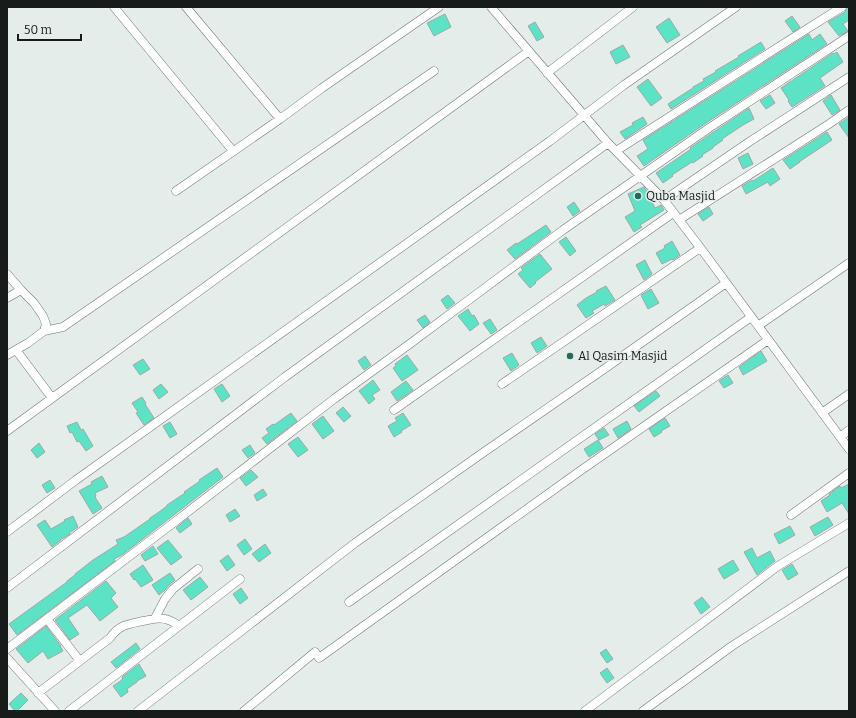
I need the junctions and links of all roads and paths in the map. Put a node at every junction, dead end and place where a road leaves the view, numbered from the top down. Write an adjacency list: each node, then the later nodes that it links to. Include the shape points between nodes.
1 (114, 7): 17 (street)
2 (186, 7): 15 (street)
3 (439, 7): 15 (street)
4 (491, 7): 9 (street)
5 (633, 7): 11 (street)
6 (736, 7): 14 (street)
7 (842, 7): 18 (street)
8 (849, 36): 19 (street)
9 (529, 51): 11 (street); 38 (street)
10 (434, 71): 32 (street, via 63,327)
11 (547, 73): 14 (street)
12 (849, 77): 21 (street)
13 (849, 110): 23 (street)
14 (584, 115): 16 (street); 48 (street)
15 (280, 119): 17 (street)
16 (608, 143): 18 (street); 52 (street, via 285,377)
17 (233, 151): 20 (street)
18 (616, 151): 19 (street)
19 (641, 176): 21 (street); 55 (street, via 334,399)
20 (176, 191)
21 (664, 200): 22 (street)
22 (673, 212): 23 (street); 39 (street)
23 (678, 220): 24 (street)
24 (700, 248): 27 (street); 36 (street)
25 (849, 263): 31 (street)
26 (7, 274): 28 (street)
27 (726, 282): 30 (street); 63 (street, via 355,543)
28 (21, 290): 29 (street); 32 (street, via 43,316 46,324)
29 (7, 298)
30 (751, 317): 31 (street); 53 (street)
31 (758, 326): 33 (street)
32 (44, 331): 34 (street)
33 (768, 340): 40 (street); 64 (street, via 320,658 315,652)
34 (16, 350): 35 (street); 38 (street)
35 (7, 355)
36 (502, 384)
37 (849, 394): 40 (street)
38 (52, 398): 42 (street)
39 (394, 410)
40 (822, 413): 43 (street)
41 (849, 430): 43 (street)
42 (7, 431)
43 (840, 437): 44 (street)
44 (849, 449)
45 (849, 473): 46 (street)
46 (791, 515)
47 (849, 523): 65 (street, via 778,566)
48 (7, 532)
49 (198, 569): 54 (street, via 173,588)
50 (849, 571): 66 (street, via 732,646)
51 (240, 579): 56 (street)
52 (7, 588)
53 (349, 602)
54 (156, 618): 56 (street, via 172,621); 59 (street, via 129,623 119,628)
55 (47, 619): 57 (street); 59 (street)
56 (179, 626): 62 (street)
57 (7, 649)
58 (7, 658): 60 (street)
59 (80, 661): 60 (street)
60 (38, 693): 61 (street)
61 (50, 710)
62 (69, 711)
63 (138, 711)
64 (244, 711)
65 (585, 711)
66 (643, 711)

